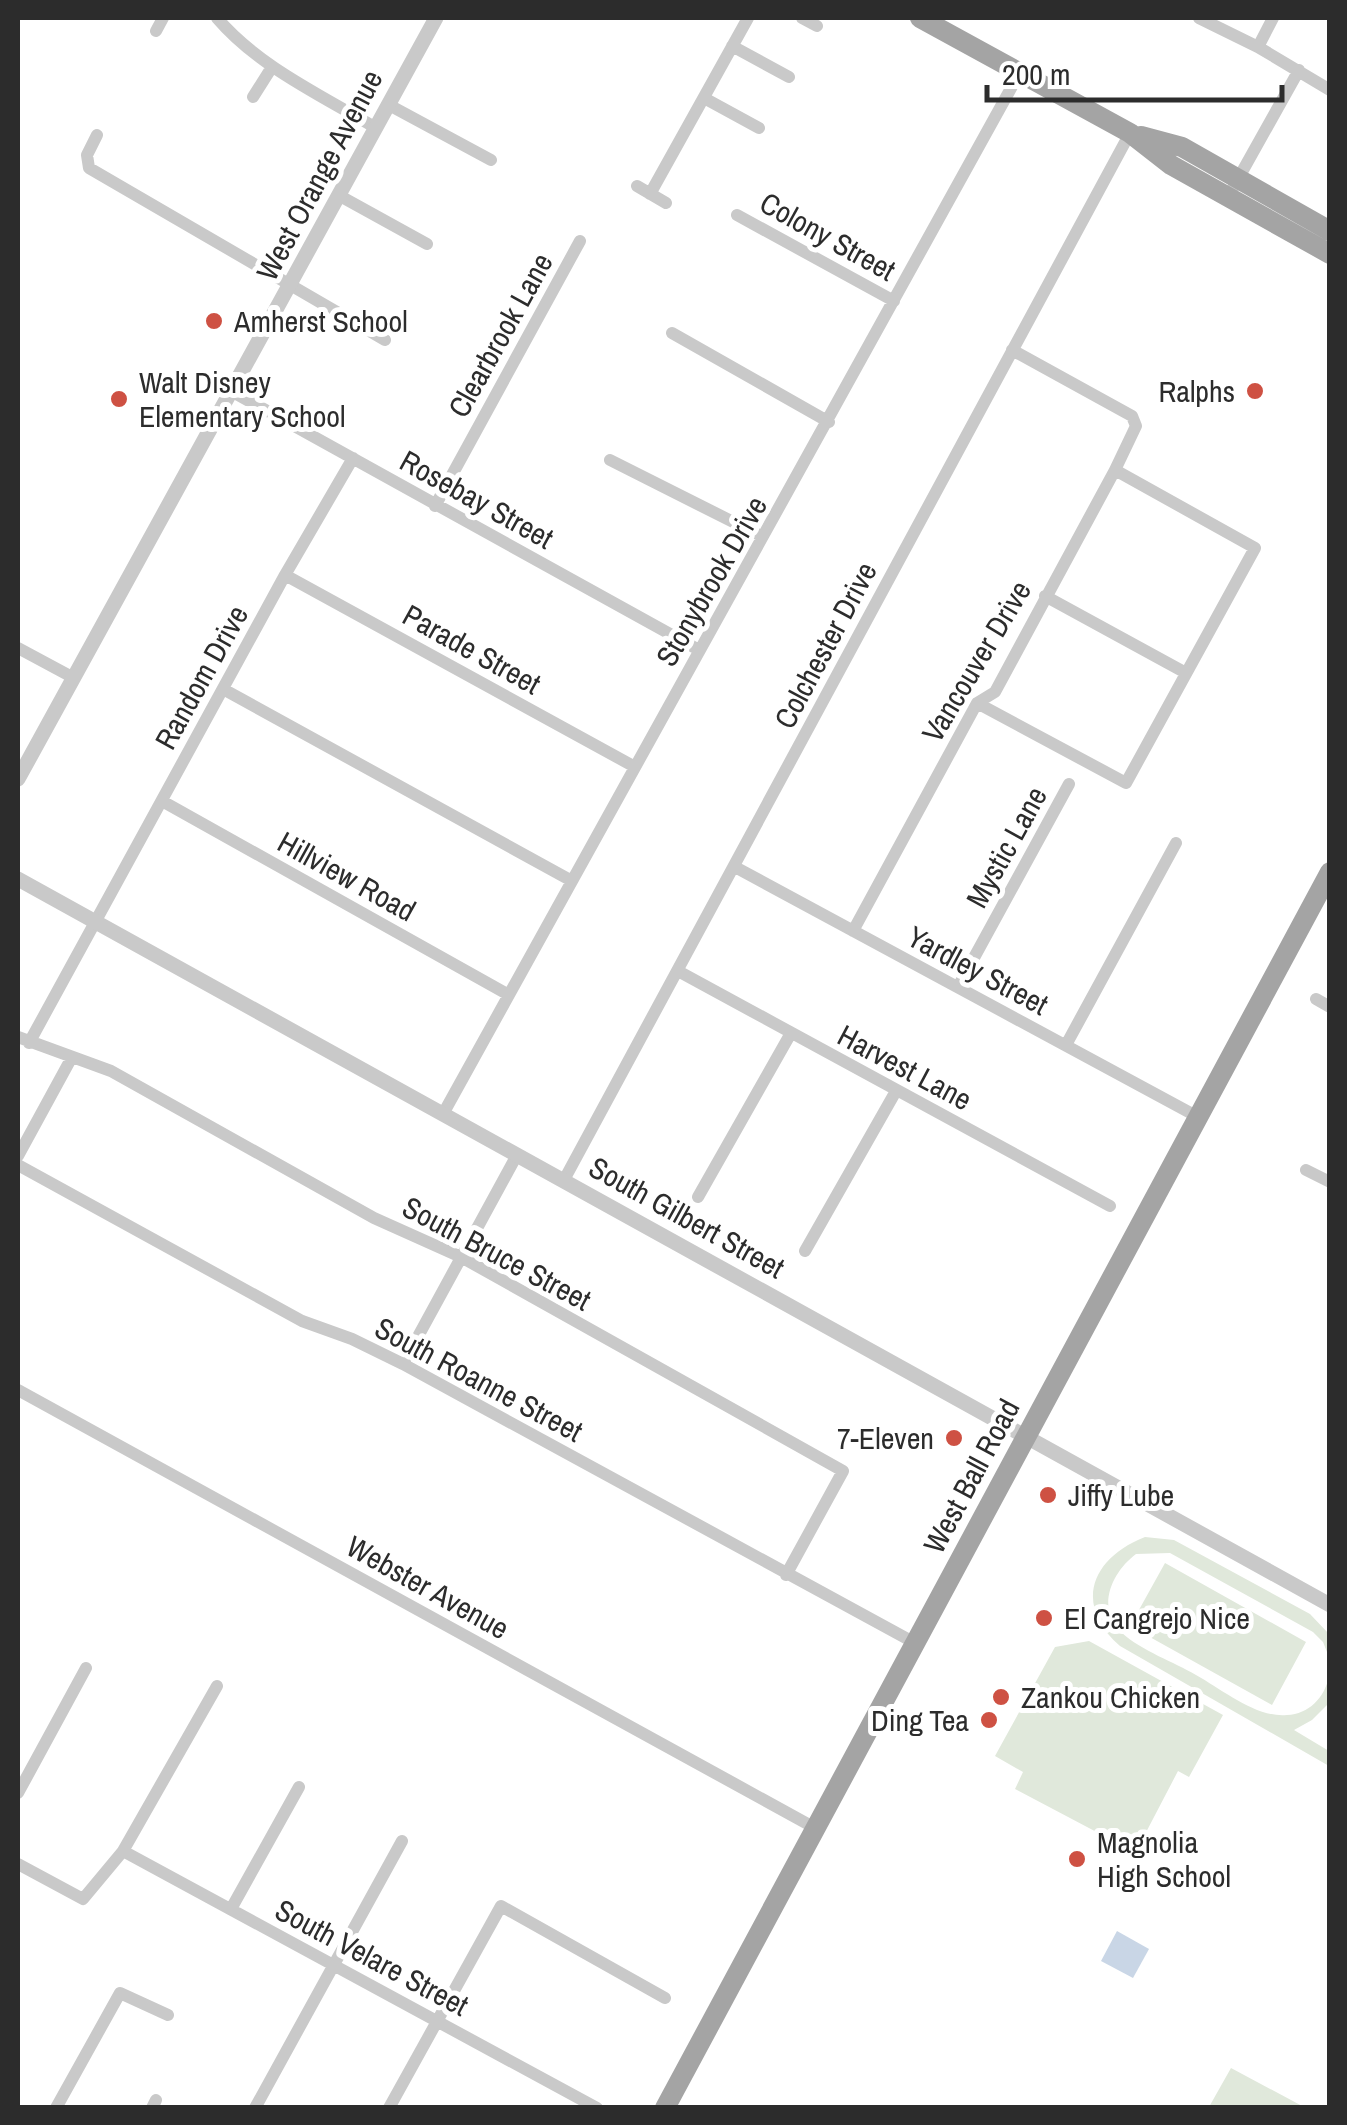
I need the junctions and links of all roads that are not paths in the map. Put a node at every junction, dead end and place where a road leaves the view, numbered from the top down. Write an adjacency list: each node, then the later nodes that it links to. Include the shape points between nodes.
1 (163, 18): 10 (street)
2 (216, 18): 13 (street)
3 (436, 18): 20 (street, West Orange Avenue)
4 (748, 18): 11 (street)
5 (802, 18): 9 (street)
6 (920, 18): 15 (main road)
7 (1199, 18): 12 (street)
8 (1274, 18): 12 (street)
9 (817, 26)
10 (156, 31)
11 (732, 46): 16 (street); 19 (street)
12 (1258, 47): 14 (street)
13 (272, 67): 18 (street); 21 (street)
14 (1298, 70): 17 (street); 27 (street)
15 (1020, 72): 23 (main road); 37 (street, Stonybrook Drive)
16 (789, 77)
17 (1330, 90)
18 (253, 97)
19 (704, 98): 22 (street); 28 (street)
20 (389, 105): 21 (street, West Orange Avenue); 25 (street)
21 (376, 128): 29 (street, West Orange Avenue)
22 (758, 128)
23 (1130, 133): 27 (main road, via 1182,147); 40 (street, Colchester Drive)
24 (97, 135): 36 (street, via 87,154 89,168)
25 (491, 160)
26 (636, 186): 28 (street)
27 (1233, 188): 32 (main road); 35 (main road)
28 (650, 194): 30 (street)
29 (340, 196): 34 (street); 36 (street, West Orange Avenue)
30 (666, 203)
31 (737, 215): 37 (street, Colony Street)
32 (1330, 232)
33 (580, 241): 46 (street, Clearbrook Lane)
34 (426, 244)
35 (1330, 254)
36 (291, 284): 39 (street); 41 (street, West Orange Avenue)
37 (894, 302): 42 (street, Stonybrook Drive)
38 (672, 333): 42 (street)
39 (385, 340)
40 (1012, 350): 45 (street, Vancouver Drive, via 1132,416 1136,426); 61 (street, Colchester Drive)
41 (231, 391): 43 (street, Rosebay Street); 53 (street, West Orange Avenue)
42 (829, 422): 47 (street, Stonybrook Drive)
43 (354, 458): 46 (street, Rosebay Street); 48 (street, Random Drive)
44 (610, 460): 47 (street)
45 (1115, 470): 49 (street, Vancouver Drive); 52 (street, via 1255,548)
46 (435, 506): 51 (street, Rosebay Street)
47 (761, 536): 51 (street, Stonybrook Drive)
48 (285, 575): 54 (street, Random Drive); 56 (street, Parade Street)
49 (1046, 596): 52 (street); 55 (street, Vancouver Drive, via 994,692)
50 (18, 648): 53 (street)
51 (700, 650): 56 (street, Stonybrook Drive)
52 (1186, 673): 55 (street, via 1126,783)
53 (72, 678): 57 (street, West Orange Avenue)
54 (223, 689): 59 (street, Random Drive); 64 (street)
55 (977, 703): 66 (street, Vancouver Drive)
56 (635, 768): 64 (street, Stonybrook Drive)
57 (18, 779)
58 (1069, 784): 68 (street, Mystic Lane)
59 (162, 802): 65 (street, Random Drive); 69 (street, Hillview Road)
60 (1176, 843): 74 (street)
61 (735, 867): 66 (street, Yardley Street); 67 (street, Colchester Drive)
62 (1330, 872): 78 (main road, West Ball Road)
63 (18, 879): 65 (street, South Gilbert Street)
64 (572, 881): 69 (street, Stonybrook Drive)
65 (96, 922): 73 (street, Random Drive); 77 (street, South Gilbert Street)
66 (853, 931): 68 (street, Yardley Street)
67 (678, 970): 72 (street, Harvest Lane); 83 (street, Colchester Drive)
68 (958, 987): 74 (street, Yardley Street)
69 (509, 995): 77 (street, Stonybrook Drive)
70 (1316, 999): 71 (street)
71 (1330, 1006)
72 (791, 1033): 76 (street, Harvest Lane); 85 (street)
73 (23, 1040): 75 (street, South Bruce Street)
74 (1066, 1045): 78 (street, Yardley Street)
75 (72, 1057): 80 (street); 88 (street, South Bruce Street, via 111,1071 374,1218)
76 (896, 1090): 86 (street, Harvest Lane); 87 (street)
77 (443, 1114): 79 (street, South Gilbert Street)
78 (1198, 1117): 91 (main road, West Ball Road)
79 (517, 1154): 83 (street, South Gilbert Street); 88 (street)
80 (18, 1156)
81 (18, 1165): 89 (street, South Roanne Street, via 302,1321)
82 (1306, 1170): 84 (street)
83 (564, 1180): 91 (street, South Gilbert Street)
84 (1330, 1182)
85 (698, 1197)
86 (1110, 1206)
87 (805, 1252)
88 (461, 1257): 89 (street); 92 (street, South Bruce Street, via 843,1471)
89 (403, 1364): 92 (street, South Roanne Street)
90 (18, 1390): 99 (street, Webster Avenue)
91 (1027, 1436): 93 (street, South Gilbert Street); 94 (main road, West Ball Road)
92 (786, 1575): 94 (street, South Roanne Street)
93 (1330, 1605)
94 (914, 1644): 99 (main road, West Ball Road)
95 (86, 1668): 98 (street)
96 (217, 1686): 101 (street)
97 (299, 1786): 103 (street)
98 (18, 1793)
99 (816, 1828): 112 (main road, West Ball Road)
100 (402, 1841): 104 (street)
101 (123, 1851): 102 (street, via 83,1899); 103 (street, South Velare Street)
102 (18, 1864)
103 (231, 1909): 104 (street, South Velare Street)
104 (334, 1965): 107 (street, South Velare Street); 109 (street)
105 (666, 1998): 107 (street, via 501,1906)
106 (168, 2015): 108 (street, via 120,1994)
107 (436, 2020): 110 (street); 111 (street, South Velare Street)
108 (56, 2108)
109 (255, 2108)
110 (389, 2108)
111 (597, 2108)
112 (665, 2108)

